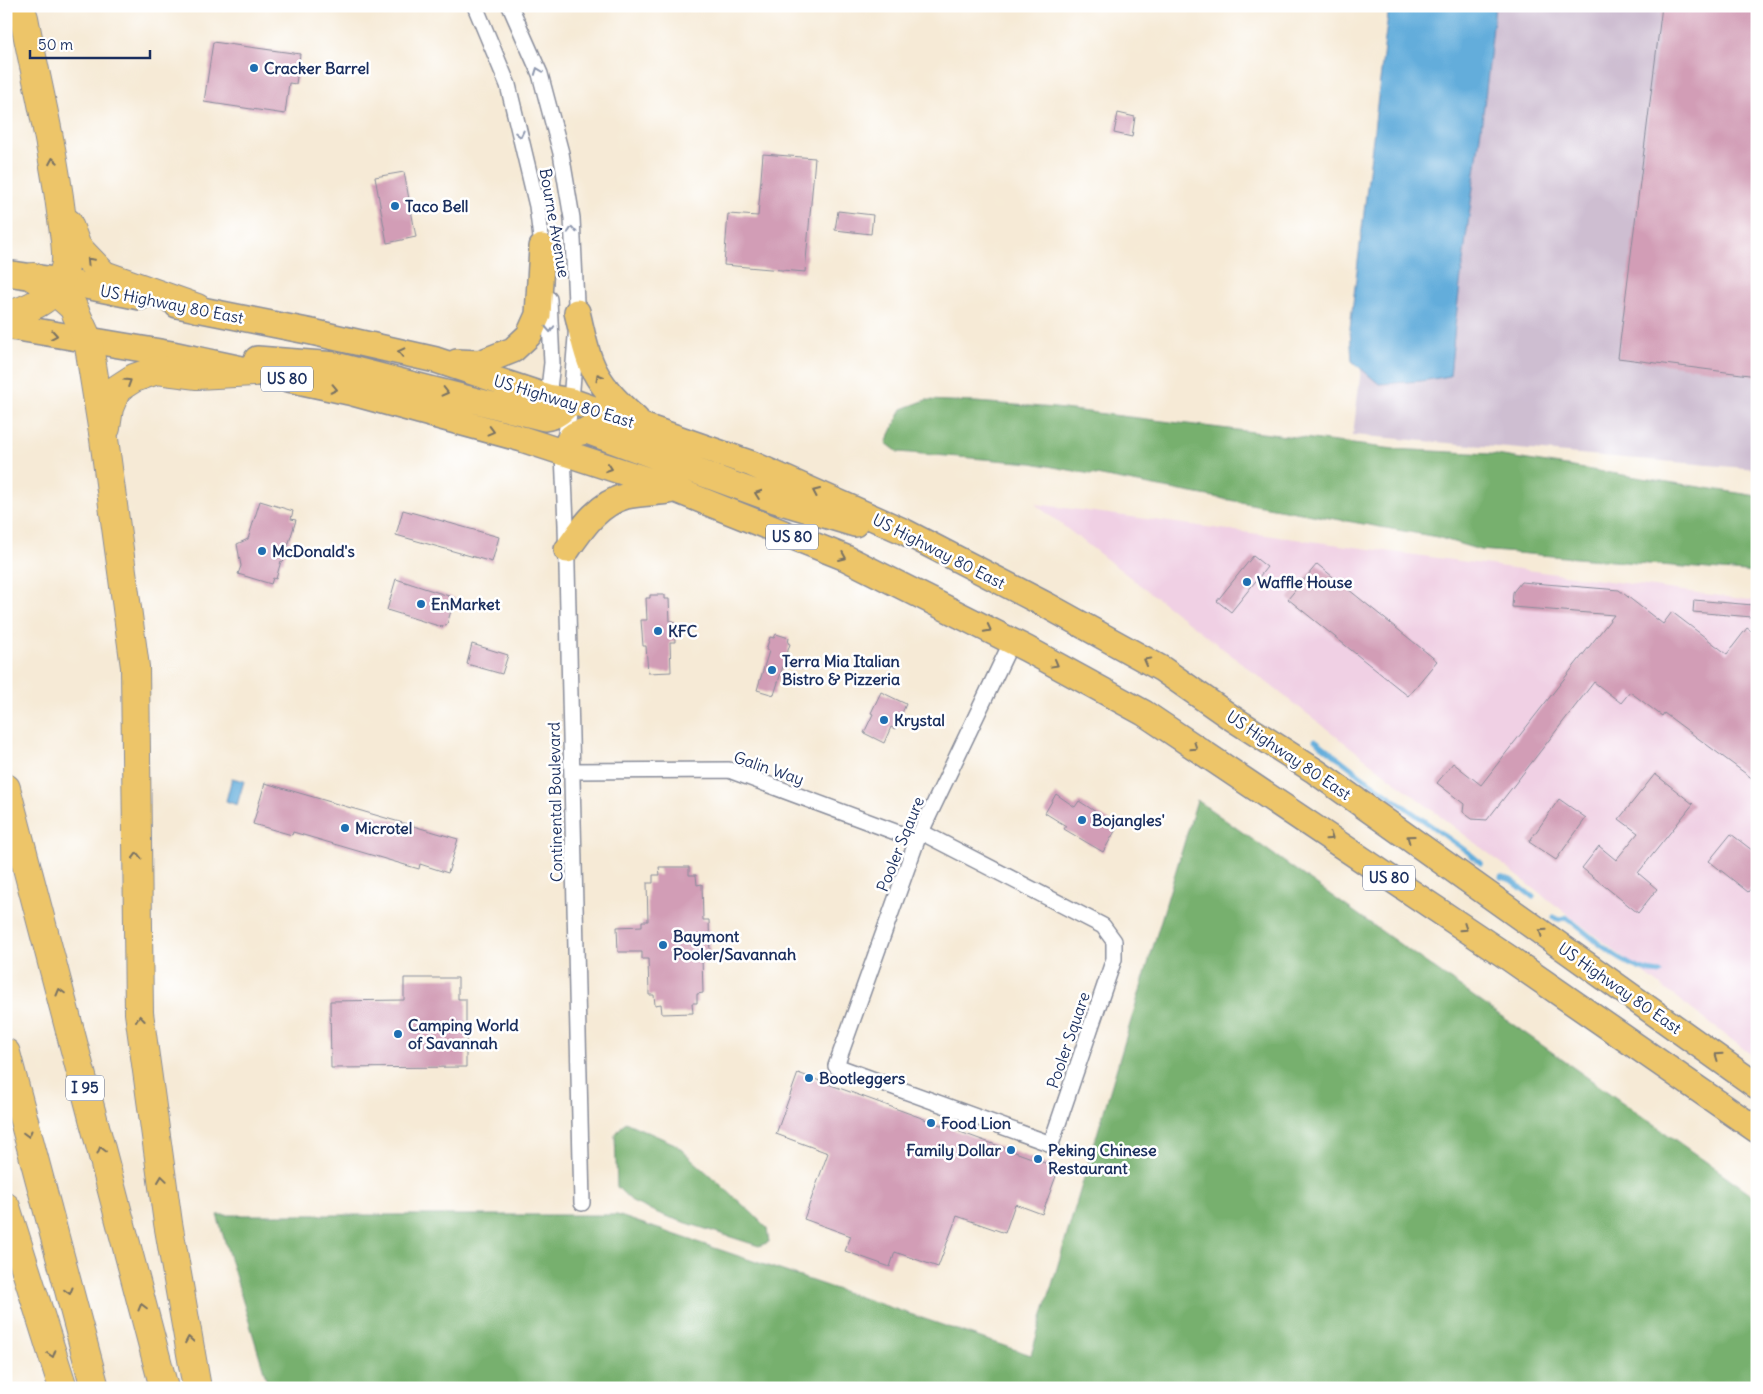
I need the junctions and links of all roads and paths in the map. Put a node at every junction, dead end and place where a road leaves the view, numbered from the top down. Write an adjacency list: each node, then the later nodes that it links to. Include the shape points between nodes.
1 (20, 6): 4 (highway, one-way to 1)
2 (475, 6): 5 (street, Bourne Avenue, one-way to 5, via 508,85 537,206)
3 (510, 6): 9 (street, Bourne Avenue, one-way to 3, via 572,218 561,154 540,74)
4 (59, 198): 7 (highway, via 67,262); 8 (highway, one-way to 4, via 104,275 77,247)
5 (542, 247): 14 (main road, via 538,316 529,335 513,350 480,363); 16 (street, Bourne Avenue, one-way to 16)
6 (6, 273): 7 (main road, US Highway 80 East / US 80)
7 (49, 283): 8 (main road, US Highway 80 East / US 80); 10 (highway, via 39,303); 12 (highway, via 73,307)
8 (197, 308): 14 (main road, US Highway 80 East / US 80, one-way to 8)
9 (576, 312): 16 (street, Bourne Avenue, via 577,324); 17 (main road, one-way to 9, via 617,402 598,375)
10 (6, 316)
11 (6, 326): 12 (main road, US 80, one-way to 12)
12 (88, 340): 13 (main road, US 80); 18 (highway)
13 (172, 354): 15 (main road, US 80); 16 (main road, one-way to 16, via 336,365 544,418)
14 (436, 360): 16 (main road, US Highway 80 East / US 80)
15 (254, 372): 18 (highway, one-way to 15, via 109,408 117,389 134,378 157,370 197,375); 19 (main road, US 80, one-way to 19, via 349,392)
16 (557, 405): 17 (main road, US Highway 80 East / US 80); 19 (street, Continental Boulevard); 19 (street, Bourne Avenue)
17 (643, 426): 21 (main road, US Highway 80 East / US 80, one-way to 17, via 752,464)
18 (104, 440): 36 (highway, one-way to 18, via 168,1224 139,1013 135,667)
19 (563, 453): 20 (main road, US 80, one-way to 20); 21 (main road, one-way to 19, via 775,500 587,432 577,432 570,438); 22 (street, Continental Boulevard)
20 (676, 490): 22 (main road, via 626,496 604,506 586,522); 23 (main road, US 80, one-way to 23, via 846,558)
21 (939, 549): 29 (main road, US Highway 80 East / US 80, one-way to 21, via 1315,770 1162,669)
22 (567, 550): 24 (street, Continental Boulevard)
23 (1012, 642): 26 (street, Pooler Sqaure); 30 (main road, US 80, one-way to 30, via 1144,713 1509,958)
24 (572, 771): 26 (street, Galin Way, via 729,770); 31 (street, Continental Boulevard)
25 (6, 788): 35 (highway, I 95, one-way to 25)
26 (919, 836): 28 (street, Pooler Sqaure); 28 (street, Pooler Square, via 1103,926 1114,941 1114,959 1051,1144)
27 (6, 1052): 34 (highway, one-way to 34)
28 (836, 1066)
29 (1757, 1086)
30 (1757, 1130)
31 (582, 1203)
32 (6, 1207): 33 (highway, one-way to 33)
33 (63, 1388)
34 (95, 1388)
35 (164, 1388)
36 (197, 1388)

